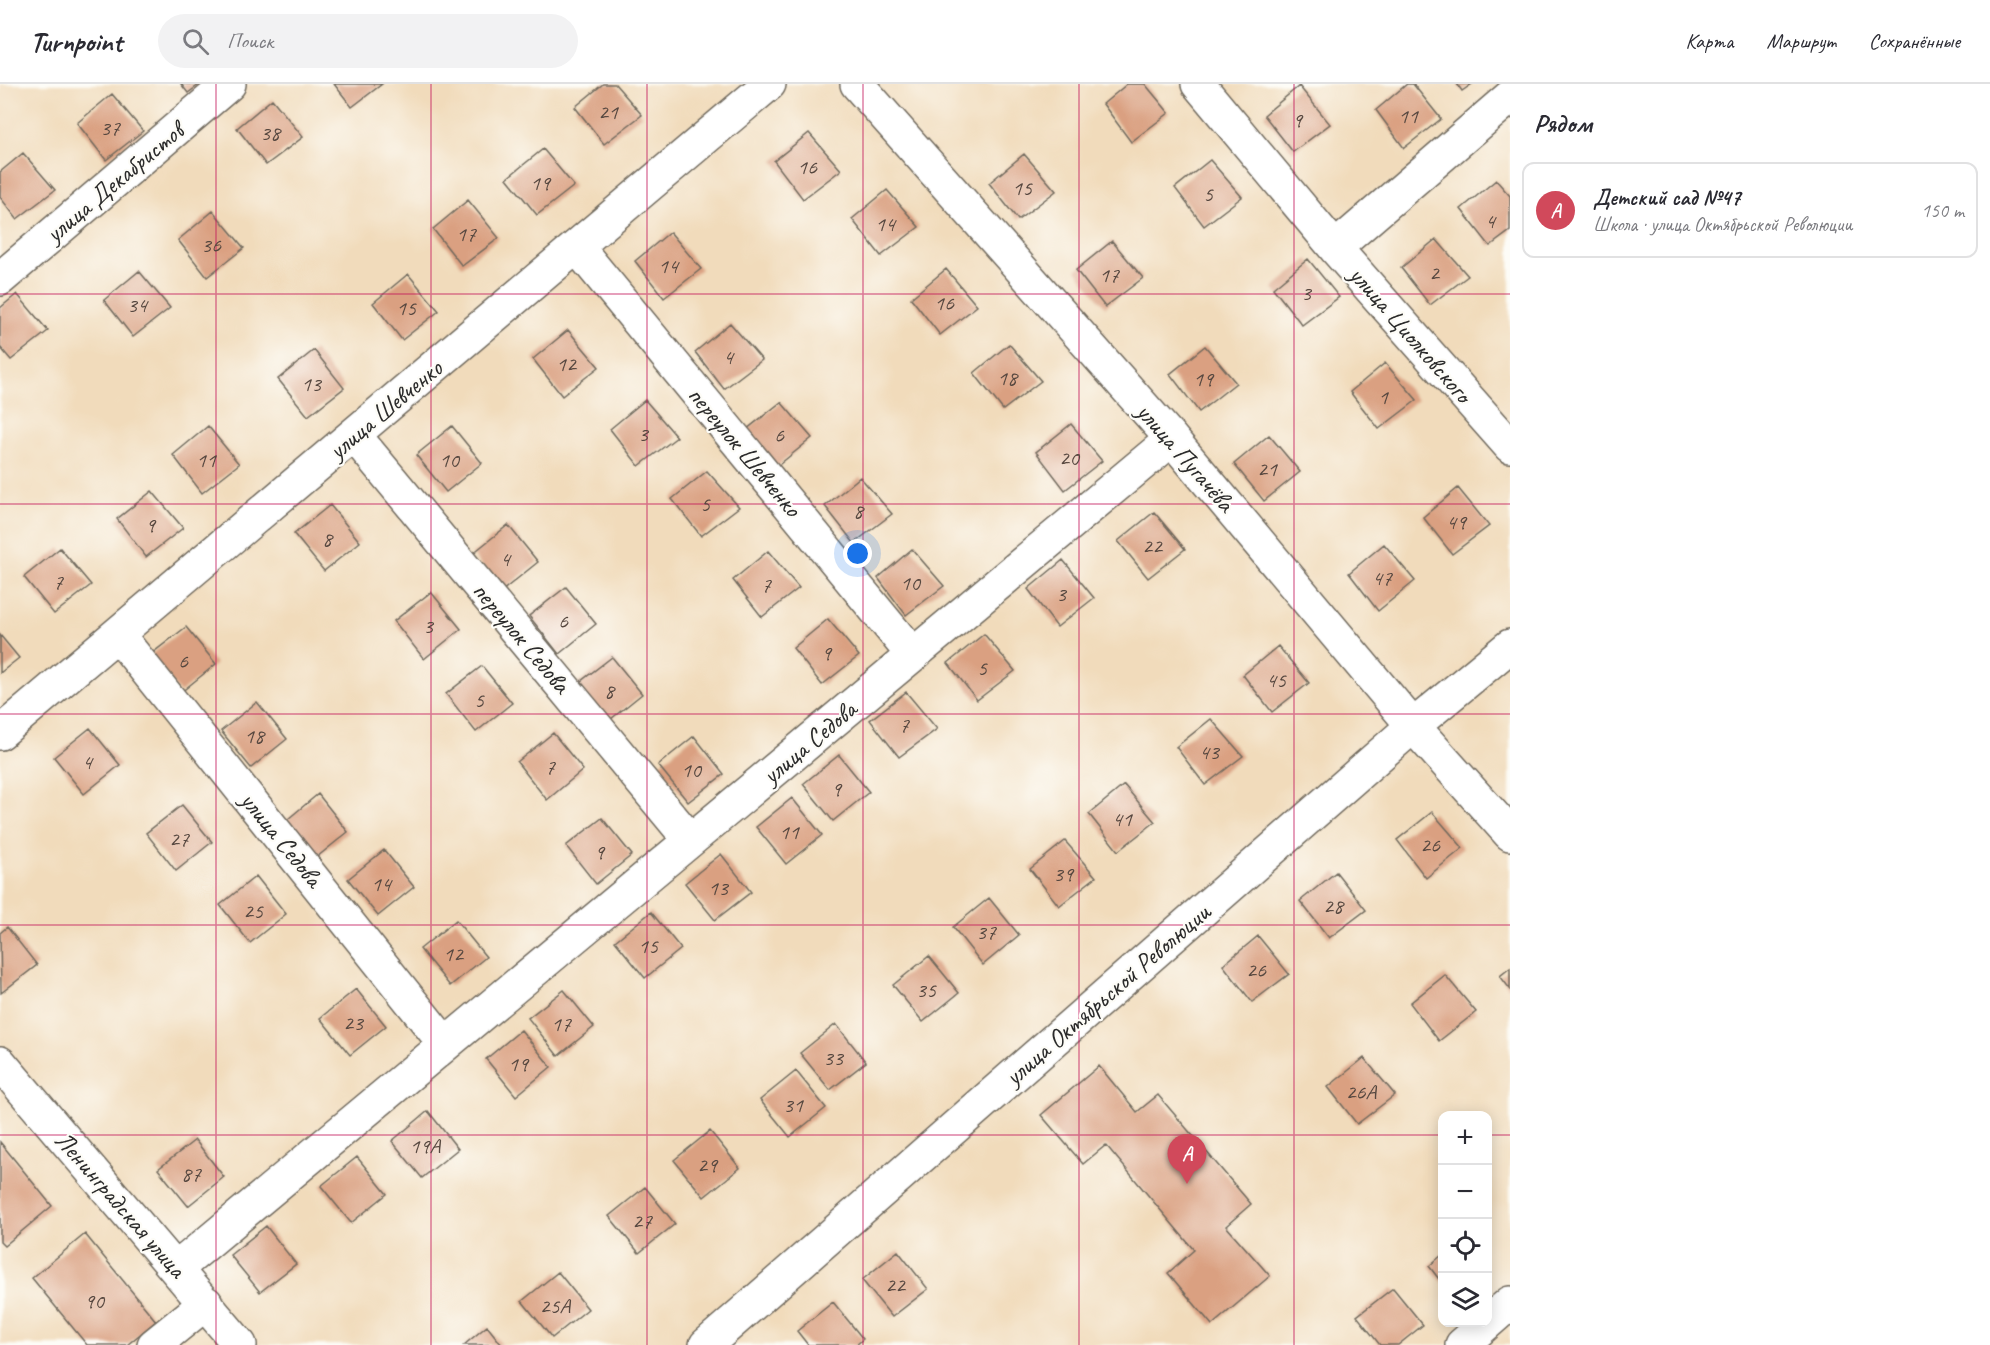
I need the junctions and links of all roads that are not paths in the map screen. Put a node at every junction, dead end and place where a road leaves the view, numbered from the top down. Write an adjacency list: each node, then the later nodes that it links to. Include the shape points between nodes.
1 (229, 84): 8 (street, улица Декабристов)
2 (769, 84): 6 (street, улица Шевченко)
3 (857, 84): 10 (street, улица Пугачёва)
4 (1198, 84): 7 (street, улица Циолковского)
5 (1510, 97): 7 (street, улица Циолковского)
6 (577, 247): 9 (street, улица Шевченко); 14 (street, переулок Шевченко)
7 (1335, 248): 11 (street, улица Циолковского)
8 (0, 279)
9 (354, 435): 12 (street, улица Шевченко); 18 (street, переулок Седова)
10 (1172, 439): 14 (street, улица Седова); 15 (street, улица Пугачёва)
11 (1510, 446)
12 (118, 634): 16 (street, улица Шевченко); 19 (street, улица Седова)
13 (1510, 646): 15 (street, улица Октябрьской Революции)
14 (913, 655): 18 (street, улица Седова)
15 (1413, 726): 17 (street, улица Пугачёва); 26 (street, улица Октябрьской Революции)
16 (0, 732)
17 (1510, 834)
18 (690, 840): 19 (street, улица Седова)
19 (445, 1044): 21 (street, улица Седова)
20 (0, 1064): 21 (street, Ленинградская улица)
21 (176, 1269): 22 (street, Ленинградская улица)
22 (206, 1303): 24 (street); 25 (street, Ленинградская улица)
23 (1510, 1303): 27 (street)
24 (154, 1345)
25 (240, 1345)
26 (706, 1345)
27 (1462, 1345)

